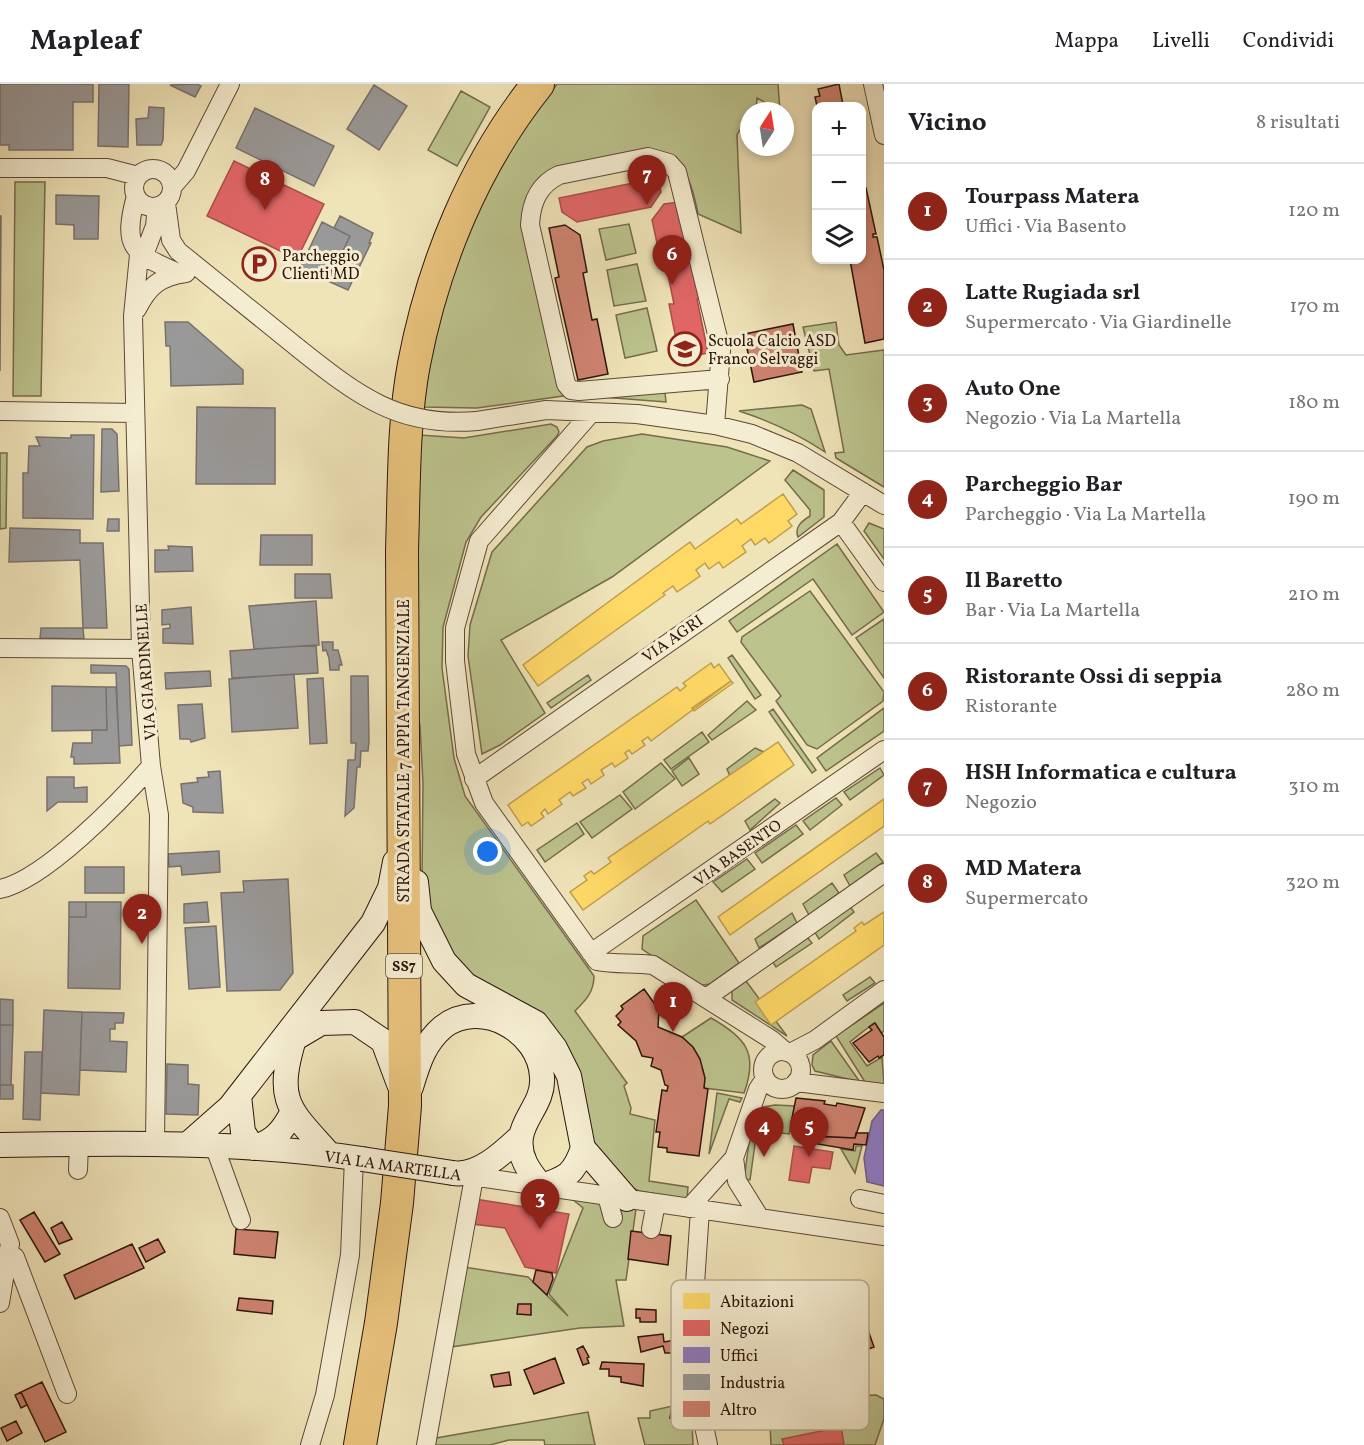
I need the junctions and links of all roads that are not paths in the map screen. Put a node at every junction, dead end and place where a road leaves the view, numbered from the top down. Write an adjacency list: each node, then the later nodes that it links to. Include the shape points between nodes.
1 (230, 84): 7 (street, via 186,171)
2 (538, 84): 27 (highway, STRADA STATALE 7 APPIA TANGENZIALE, via 470,193 435,281 414,365 404,468 402,550)
3 (873, 84): 4 (street)
4 (884, 135)
5 (0, 168): 6 (street, via 106,168)
6 (138, 176): 7 (street, via 150,168); 8 (street)
7 (165, 191): 8 (street, via 144,205); 9 (street, VIA GIARDINELLE, via 147,247); 11 (street, via 171,240 189,262)
8 (135, 196): 9 (street, via 130,216 131,242)
9 (139, 255): 10 (street); 12 (street, VIA GIARDINELLE)
10 (180, 274): 11 (street); 12 (street, via 146,291)
11 (211, 278): 16 (street, bridge, via 343,383 384,408 434,422 546,410)
12 (133, 316): 15 (street, VIA GIARDINELLE)
13 (720, 379): 13 (street, via 721,350 680,180 669,163 648,157 548,180 534,201 530,225 566,384 571,390); 17 (street)
14 (0, 411): 15 (street)
15 (135, 412): 23 (street, VIA GIARDINELLE)
16 (592, 412): 17 (street); 26 (street, via 479,541 469,571 455,628 455,661 466,754)
17 (715, 425): 18 (street, via 752,434 798,453)
18 (863, 492): 19 (street); 20 (street, VIA AGRI)
19 (884, 505)
20 (841, 522): 21 (street); 26 (street, VIA AGRI)
21 (884, 582)
22 (0, 648): 23 (street)
23 (141, 649): 25 (street, VIA GIARDINELLE)
24 (884, 750): 30 (street, VIA BASENTO)
25 (151, 766): 29 (street, via 118,805 33,875); 39 (street, VIA GIARDINELLE, via 159,815)
26 (474, 778): 30 (street, via 484,802)
27 (403, 825): 35 (street, via 390,888 373,923); 36 (highway, STRADA STATALE 7 APPIA TANGENZIALE / SS7); 45 (street, via 415,861 419,911 444,961 466,985 536,1023 555,1048 569,1076)
28 (884, 873): 32 (street)
29 (0, 889)
30 (591, 953): 32 (street, via 597,961 608,964 632,961 653,965)
31 (884, 990): 33 (street, via 814,1040)
32 (706, 998): 33 (street, via 751,1027)
33 (785, 1068): 34 (street, via 830,1085); 47 (street, via 758,1089)
34 (884, 1093)
35 (239, 1096): 41 (street); 44 (street, via 243,1132)
36 (405, 1106): 37 (street, via 383,1041 355,1022 321,1023 294,1039 286,1068 286,1092); 38 (street, via 430,1039 465,1016 486,1017 524,1035 536,1051 542,1076 540,1098); 70 (highway, STRADA STATALE 7 APPIA TANGENZIALE / SS7, via 398,1203)
37 (292, 1113): 44 (street, via 271,1142); 46 (street)
38 (521, 1136): 50 (street, via 503,1154); 51 (street, via 524,1165)
39 (155, 1142): 40 (street, VIA LA MARTELLA); 41 (street, VIA LA MARTELLA)
40 (79, 1144): 42 (street, VIA LA MARTELLA); 49 (street)
41 (188, 1144): 43 (street, VIA LA MARTELLA)
42 (0, 1145)
43 (214, 1145): 44 (street, VIA LA MARTELLA); 59 (street)
44 (253, 1148): 46 (street, VIA LA MARTELLA)
45 (583, 1148): 51 (street, via 576,1167 562,1179); 54 (street)
46 (329, 1154): 48 (street, VIA LA MARTELLA)
47 (734, 1158): 56 (street); 58 (street, via 737,1181)
48 (358, 1159): 50 (street, VIA LA MARTELLA, bridge); 69 (street, via 350,1255 325,1395)
49 (78, 1170)
50 (464, 1175): 51 (street, VIA LA MARTELLA); 71 (street, via 447,1363)
51 (541, 1186): 54 (street, VIA LA MARTELLA)
52 (860, 1199): 55 (street)
53 (656, 1203): 54 (street, VIA LA MARTELLA); 56 (street, VIA LA MARTELLA); 62 (street)
54 (616, 1204)
55 (884, 1204)
56 (694, 1209): 58 (street, VIA LA MARTELLA); 65 (street)
57 (0, 1218): 64 (street, via 9,1244)
58 (760, 1218): 60 (street, VIA LA MARTELLA)
59 (241, 1220)
60 (784, 1221): 61 (street, VIA LA MARTELLA); 63 (street, VIA LA MARTELLA)
61 (884, 1223)
62 (651, 1229)
63 (884, 1236)
64 (8, 1254): 66 (street); 67 (street, via 15,1257)
65 (696, 1280)
66 (0, 1303)
67 (67, 1394)
68 (705, 1430): 72 (street)
69 (310, 1445)
70 (360, 1445)
71 (426, 1445)
72 (708, 1445)

